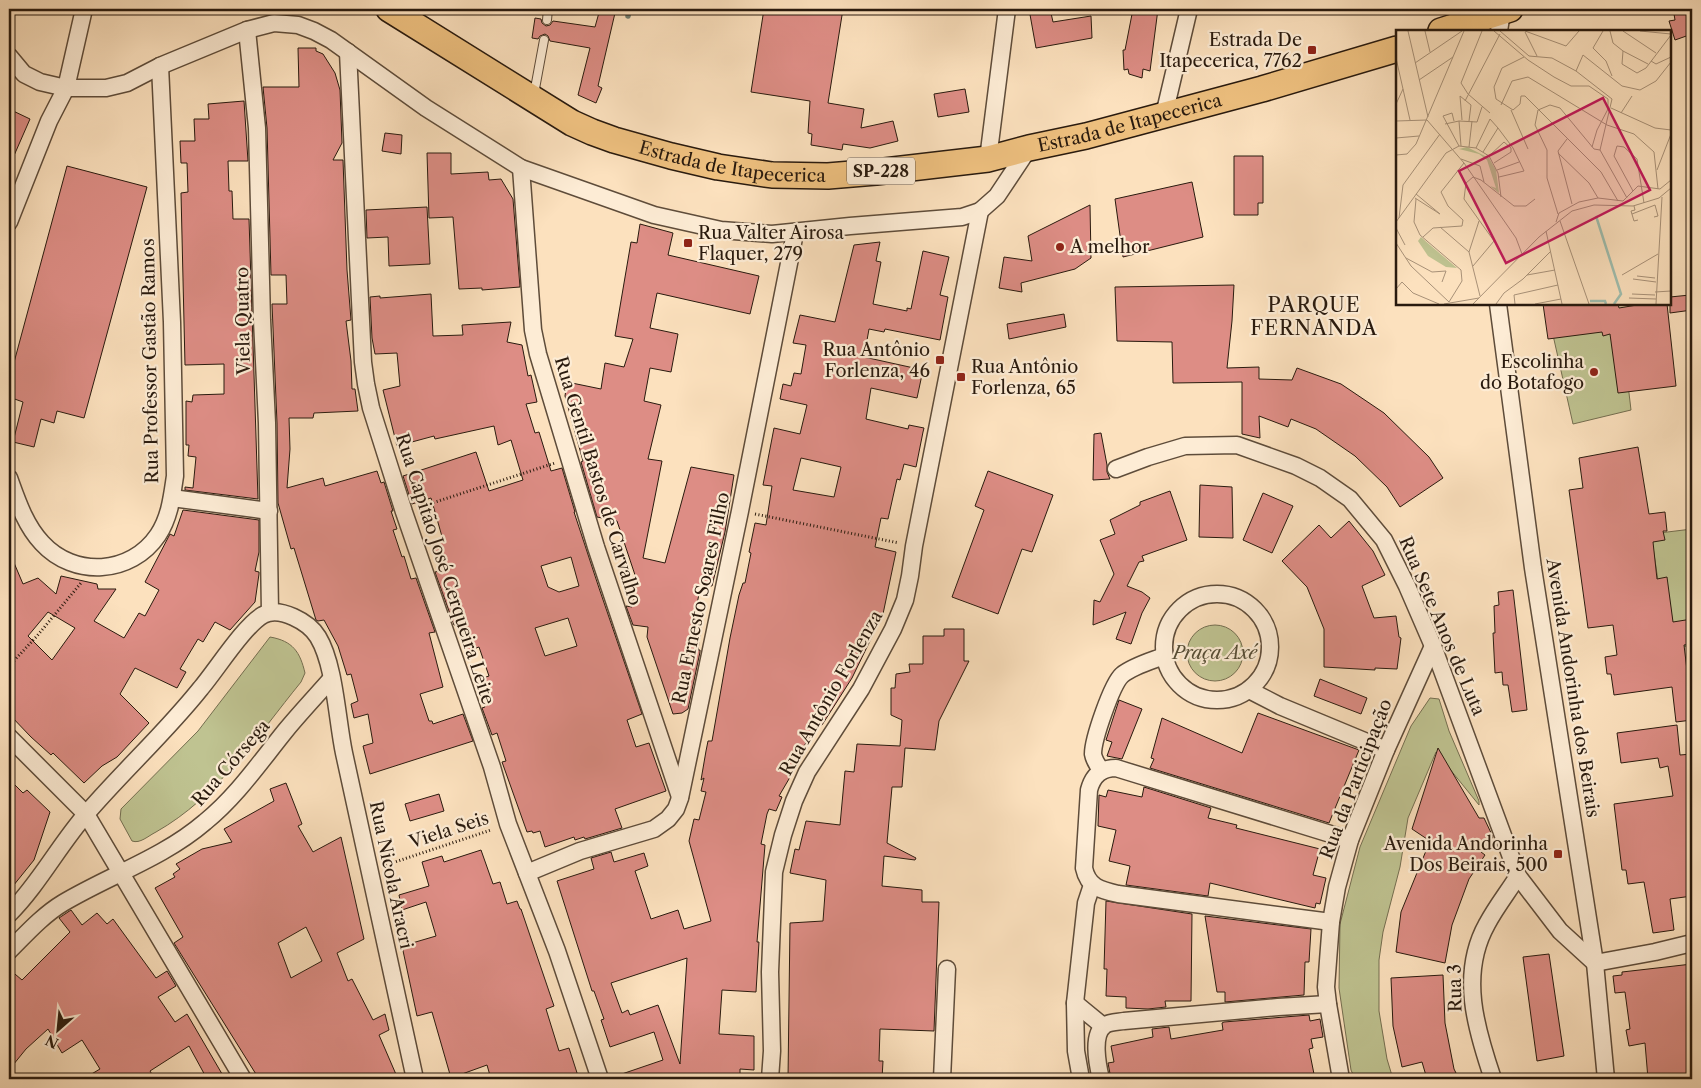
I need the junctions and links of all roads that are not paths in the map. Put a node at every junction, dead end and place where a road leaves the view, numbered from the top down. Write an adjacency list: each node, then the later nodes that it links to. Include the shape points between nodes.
1 (84, 9): 15 (street)
2 (389, 9): 16 (main road, Estrada de Itapecerica / SP-228)
3 (548, 9): 7 (lane)
4 (1007, 9): 19 (street)
5 (1189, 9): 17 (street)
6 (1503, 17): 9 (main road)
7 (547, 20)
8 (247, 30): 12 (street, via 274,23 298,25); 14 (street); 28 (street, Viela Quatro, via 257,128)
9 (1445, 30)
10 (544, 40): 16 (lane)
11 (1396, 49): 17 (main road, Estrada de Itapecerica / SP-228)
12 (348, 52): 20 (street, via 426,108); 41 (street, Rua Capitão José Cerqueira Leite, via 363,362 371,408)
13 (9, 56): 15 (street, via 24,74 40,82)
14 (160, 66): 15 (street, via 127,83 106,88); 27 (street, Rua Professor Gastão Ramos, via 172,322 175,476)
15 (66, 88): 22 (street)
16 (534, 98): 19 (main road, Estrada de Itapecerica / SP-228, via 572,123 614,140 718,167 772,175 828,176)
17 (1164, 115): 18 (main road, Estrada de Itapecerica / SP-228)
18 (1029, 148): 19 (main road, Estrada de Itapecerica / SP-228); 21 (street, via 997,196)
19 (988, 159)
20 (521, 168): 23 (street, via 654,215 721,230); 37 (street, Rua Gentil Bastos de Carvalho, via 533,330 538,354 596,547)
21 (980, 210): 23 (street, via 962,217); 56 (street, Rua Antônio Forlenza, via 904,600 893,629 861,689 806,772 782,835 774,872)
22 (9, 222)
23 (795, 233): 37 (street, Rua Ernesto Soares Filho)
24 (1498, 305): 48 (street, Avenida Andorinha dos Beirais)
25 (1116, 469): 30 (street, Rua Sete Anos de Luta, via 1185,446 1237,445 1320,478 1350,499 1384,540)
26 (9, 478): 27 (street, Rua Professor Gastão Ramos, via 20,507 40,542 58,557 92,568 119,565 150,546 166,522)
27 (172, 498): 28 (street)
28 (269, 511): 29 (street, Viela Quatro)
29 (270, 612): 32 (street, Rua Nicola Aracri, via 296,618 313,629 326,654); 38 (street, via 249,627 194,696)
30 (1433, 646): 35 (street, Rua da Participação); 42 (street, Rua Sete Anos de Luta)
31 (1164, 656): 33 (street, via 1182,687 1198,697 1215,700 1233,698); 33 (street, via 1164,639 1170,622 1180,609 1194,599 1211,594 1228,595 1245,602 1258,613 1267,628 1271,645 1269,662 1261,678); 36 (street, via 1123,674 1116,682 1094,747 1093,755)
32 (331, 679): 40 (street, Rua Córsega, via 254,771 206,822 180,841); 54 (street, Rua Nicola Aracri, via 342,745)
33 (1249, 690): 35 (street)
34 (9, 737): 38 (street)
35 (1386, 750): 39 (street, Rua da Participação)
36 (1102, 770): 39 (street, via 1116,768 1129,771); 43 (street, via 1089,790 1084,868)
37 (680, 798): 41 (street, Rua Ernesto Soares Filho, via 668,819 654,828 580,851)
38 (86, 814): 40 (street); 44 (street)
39 (1350, 840): 45 (street, Rua da Participação, via 1336,887)
40 (122, 872): 47 (street, Rua Córsega, via 62,904); 53 (street)
41 (527, 873): 55 (street, Rua Capitão José Cerqueira Leite)
42 (1518, 876): 48 (street, Rua Sete Anos de Luta, via 1560,931); 61 (street, Rua 3, via 1486,925 1475,952 1471,977 1478,1038)
43 (1092, 885): 45 (street, via 1118,894); 50 (street, via 1086,903)
44 (9, 914)
45 (1331, 922): 51 (street, Rua da Participação, via 1326,987)
46 (1692, 943): 48 (street)
47 (9, 951)
48 (1594, 963): 62 (street, Avenida Andorinha dos Beirais)
49 (947, 969): 57 (street)
50 (1075, 1003): 52 (street); 58 (street)
51 (1328, 1004): 52 (street, via 1124,1021); 60 (street, Rua da Participação)
52 (1103, 1026): 59 (street, via 1097,1043)
53 (243, 1079)
54 (415, 1079)
55 (600, 1079)
56 (770, 1079)
57 (942, 1079)
58 (1080, 1079)
59 (1101, 1079)
60 (1341, 1079)
61 (1493, 1079)
62 (1606, 1079)

